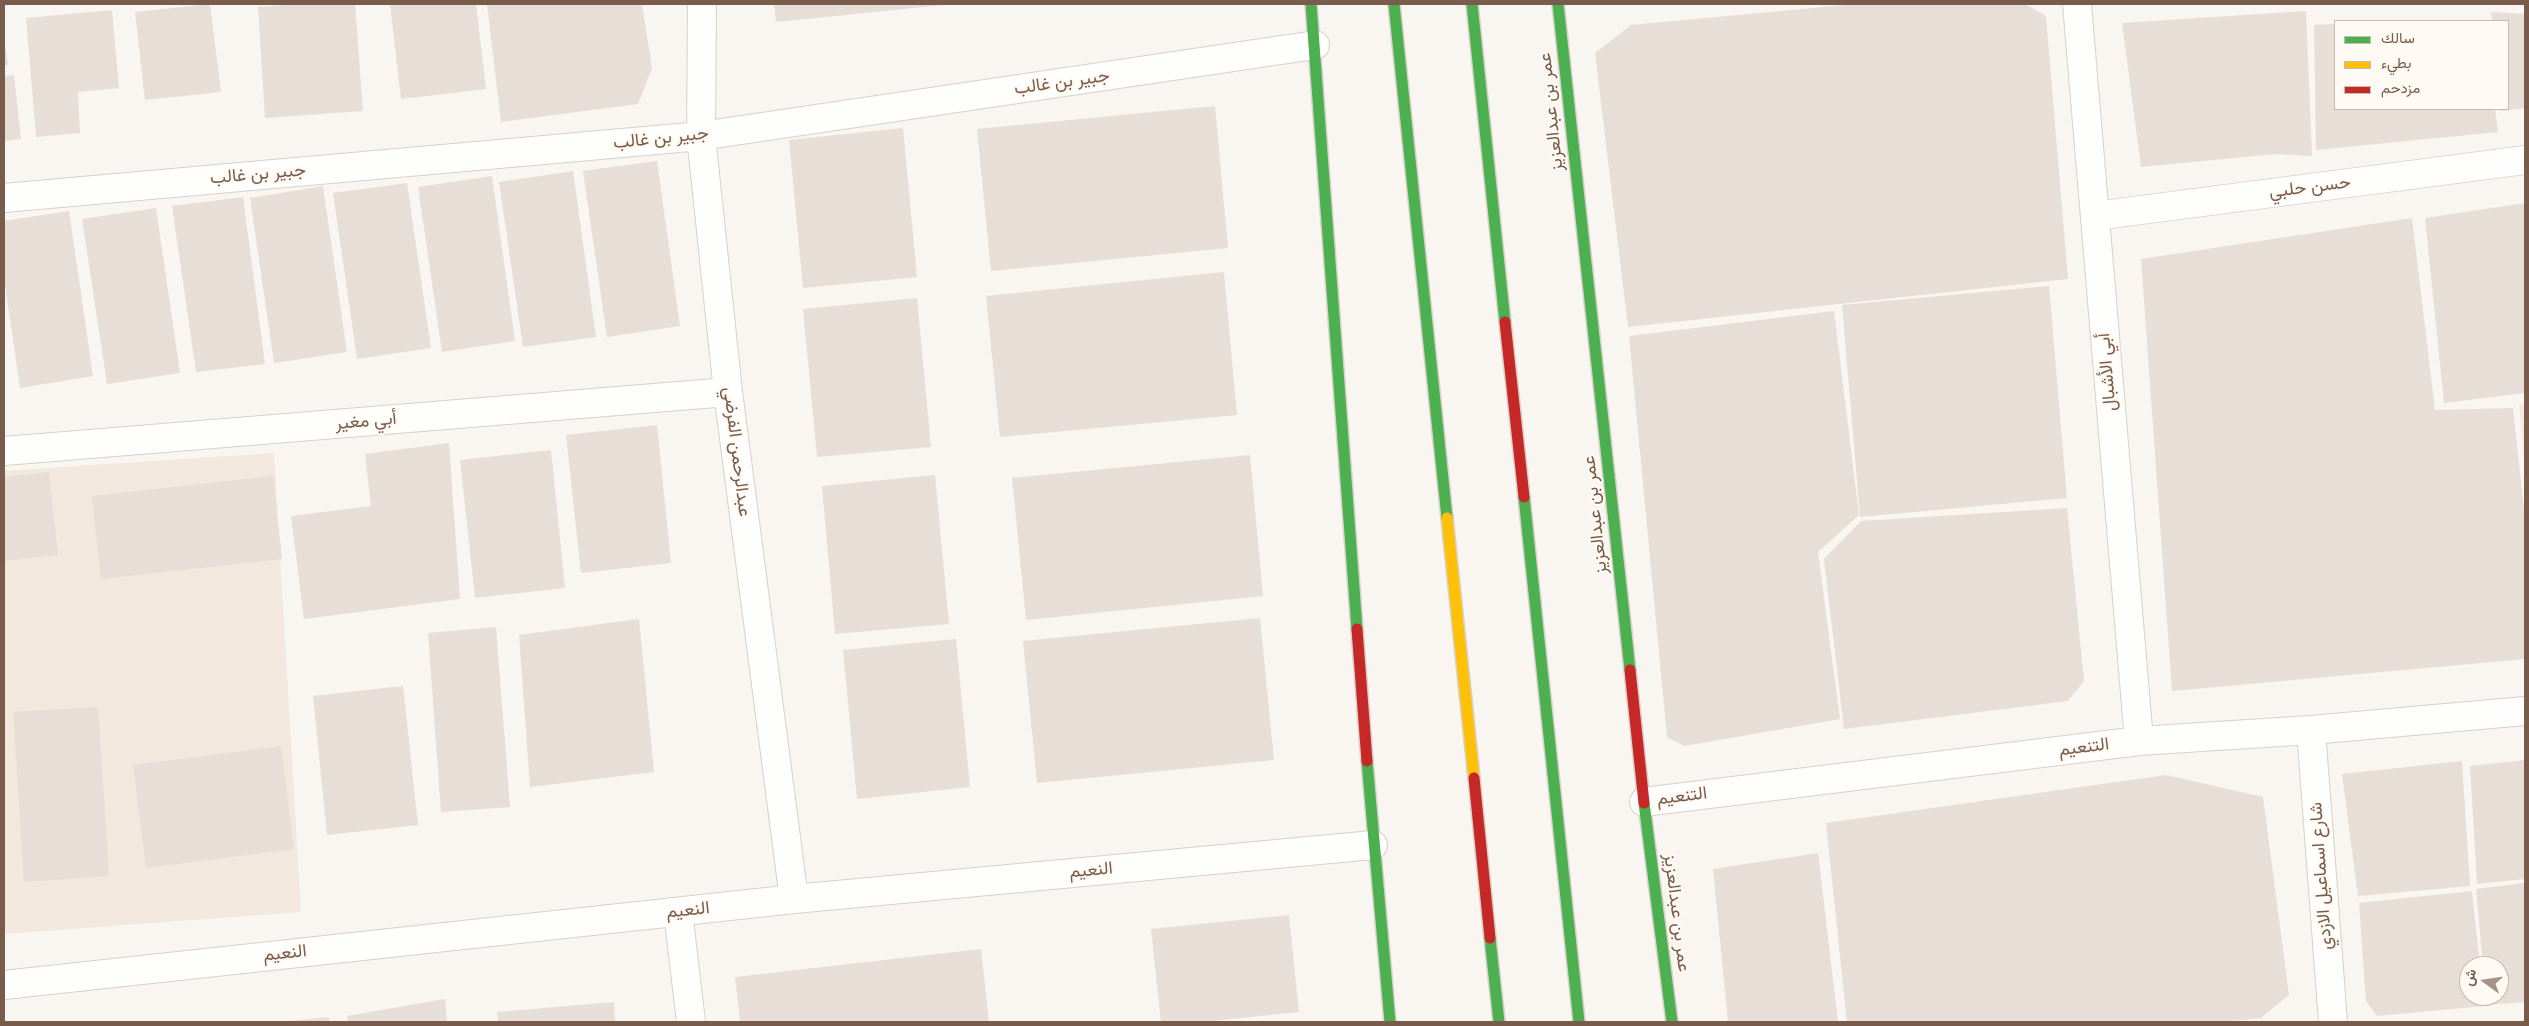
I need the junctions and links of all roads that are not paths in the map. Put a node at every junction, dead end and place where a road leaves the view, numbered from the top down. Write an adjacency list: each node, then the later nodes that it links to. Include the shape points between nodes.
1 (702, 4): 8 (street, عبدالرحمن الفرضي)
2 (1311, 4): 7 (street)
3 (1394, 4): 24 (street)
4 (1472, 4): 25 (street)
5 (1558, 4): 17 (street, عمر بن عبدالعزيز)
6 (2077, 4): 11 (street, أبي الأشبال)
7 (1315, 45): 8 (street, جبير بن غالب); 18 (street)
8 (702, 136): 10 (street, جبير بن غالب); 12 (street, عبدالرحمن الفرضي)
9 (2525, 160): 11 (street, حسن حلبي)
10 (4, 198)
11 (2095, 216): 16 (street, أبي الأشبال)
12 (728, 392): 13 (street, أبي مغير); 19 (street, عبدالرحمن الفرضي)
13 (4, 451)
14 (2525, 710): 15 (street, التنعيم)
15 (2311, 730): 16 (street, التنعيم); 27 (street, شارع اسماعيل الازدي)
16 (2139, 741): 17 (street, التنعيم)
17 (1644, 802): 26 (street, عمر بن عبدالعزيز)
18 (1373, 845): 19 (street, النعيم); 23 (street)
19 (794, 899): 20 (street, النعيم)
20 (678, 912): 21 (street, النعيم); 22 (street)
21 (4, 985)
22 (691, 1022)
23 (1390, 1022)
24 (1499, 1022)
25 (1579, 1022)
26 (1672, 1022)
27 (2334, 1022)

